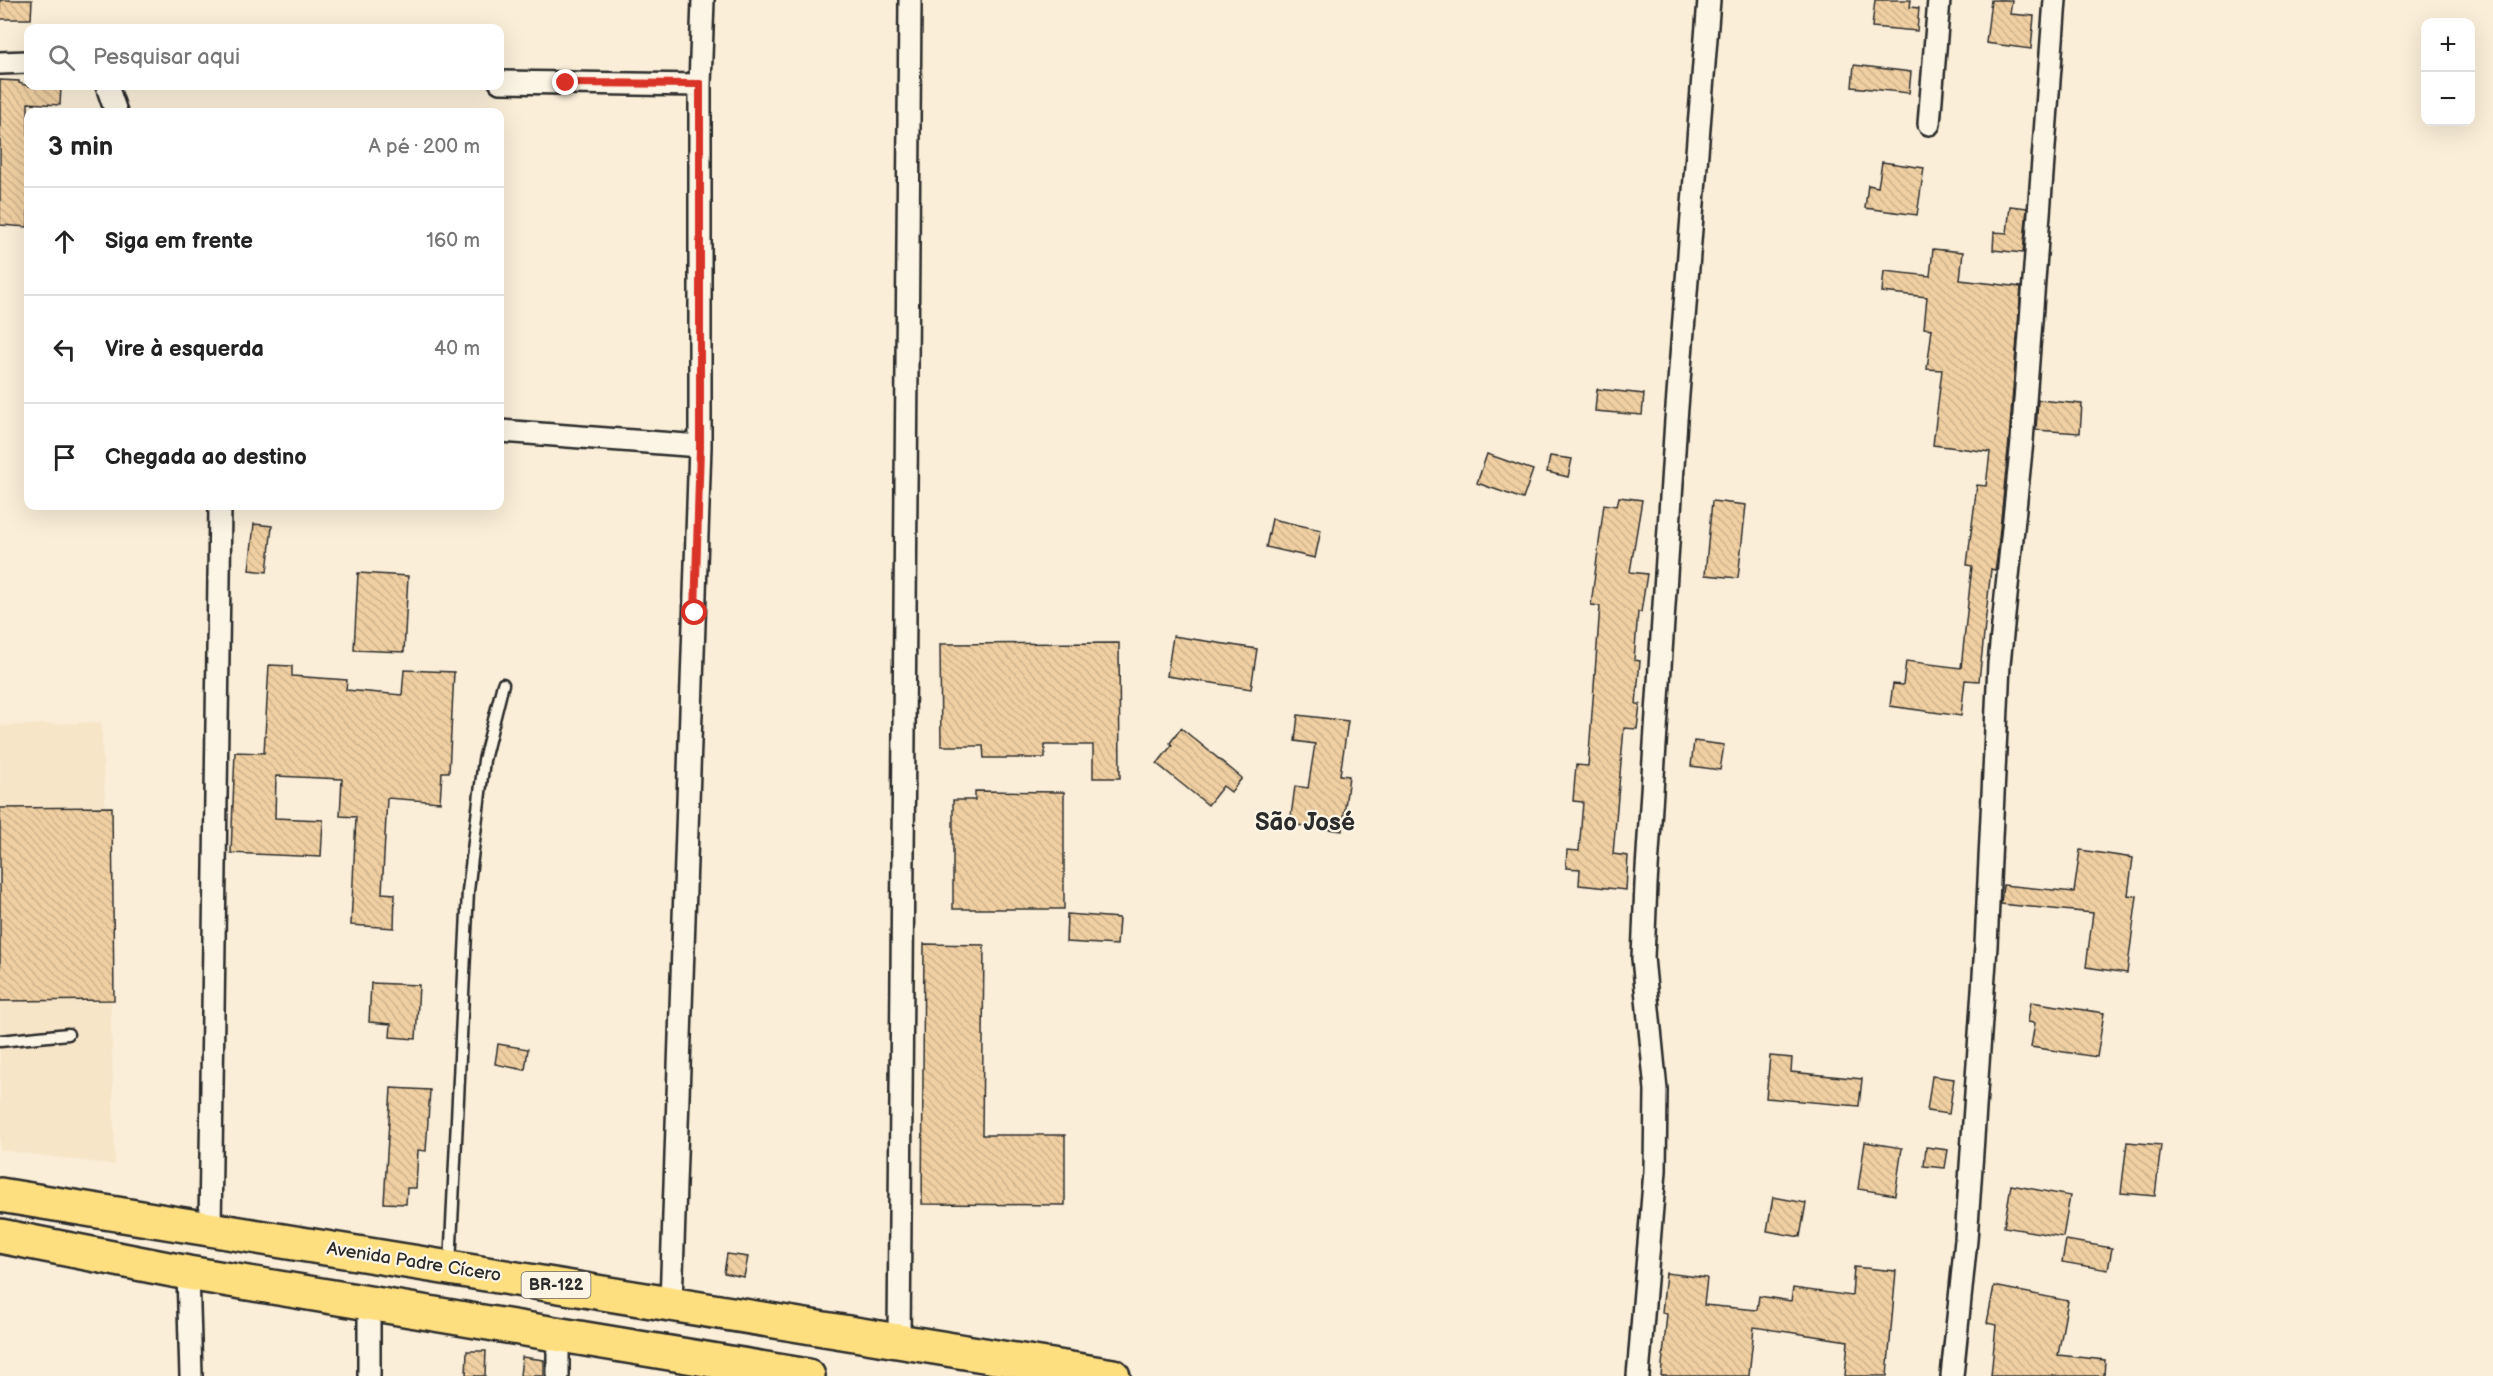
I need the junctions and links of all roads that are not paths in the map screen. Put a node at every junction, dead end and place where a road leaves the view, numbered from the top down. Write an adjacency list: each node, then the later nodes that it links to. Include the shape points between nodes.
1 (703, 0): 9 (street)
2 (910, 0): 27 (street)
3 (1709, 0): 34 (street, via 1676,420 1642,958 1656,1114)
4 (1939, 0): 12 (street)
5 (2055, 0): 35 (street, via 2022,441 1999,664 1985,958 1966,1240)
6 (24, 62): 7 (street)
7 (0, 63)
8 (504, 82): 9 (street)
9 (700, 84): 14 (street)
10 (108, 90): 11 (street)
11 (115, 108)
12 (1929, 124)
13 (504, 431): 14 (street)
14 (700, 447): 25 (street)
15 (220, 510): 20 (street)
16 (503, 684): 22 (lane, via 484,760 468,891)
17 (68, 1034): 18 (lane)
18 (0, 1041)
19 (0, 1195): 20 (highway, Avenida Padre Cícero / BR-122)
20 (210, 1229): 22 (highway, Avenida Padre Cícero / BR-122)
21 (0, 1236): 23 (highway)
22 (450, 1268): 25 (highway, Avenida Padre Cícero / BR-122)
23 (188, 1273): 24 (highway); 29 (street)
24 (369, 1303): 26 (highway); 30 (street)
25 (671, 1303): 27 (highway, Avenida Padre Cícero / BR-122)
26 (558, 1333): 28 (highway); 31 (street)
27 (899, 1340): 33 (highway, Avenida Padre Cícero / BR-122)
28 (766, 1373): 32 (highway)
29 (191, 1376)
30 (369, 1376)
31 (558, 1376)
32 (808, 1376)
33 (1113, 1376)
34 (1638, 1376)
35 (1952, 1376)

